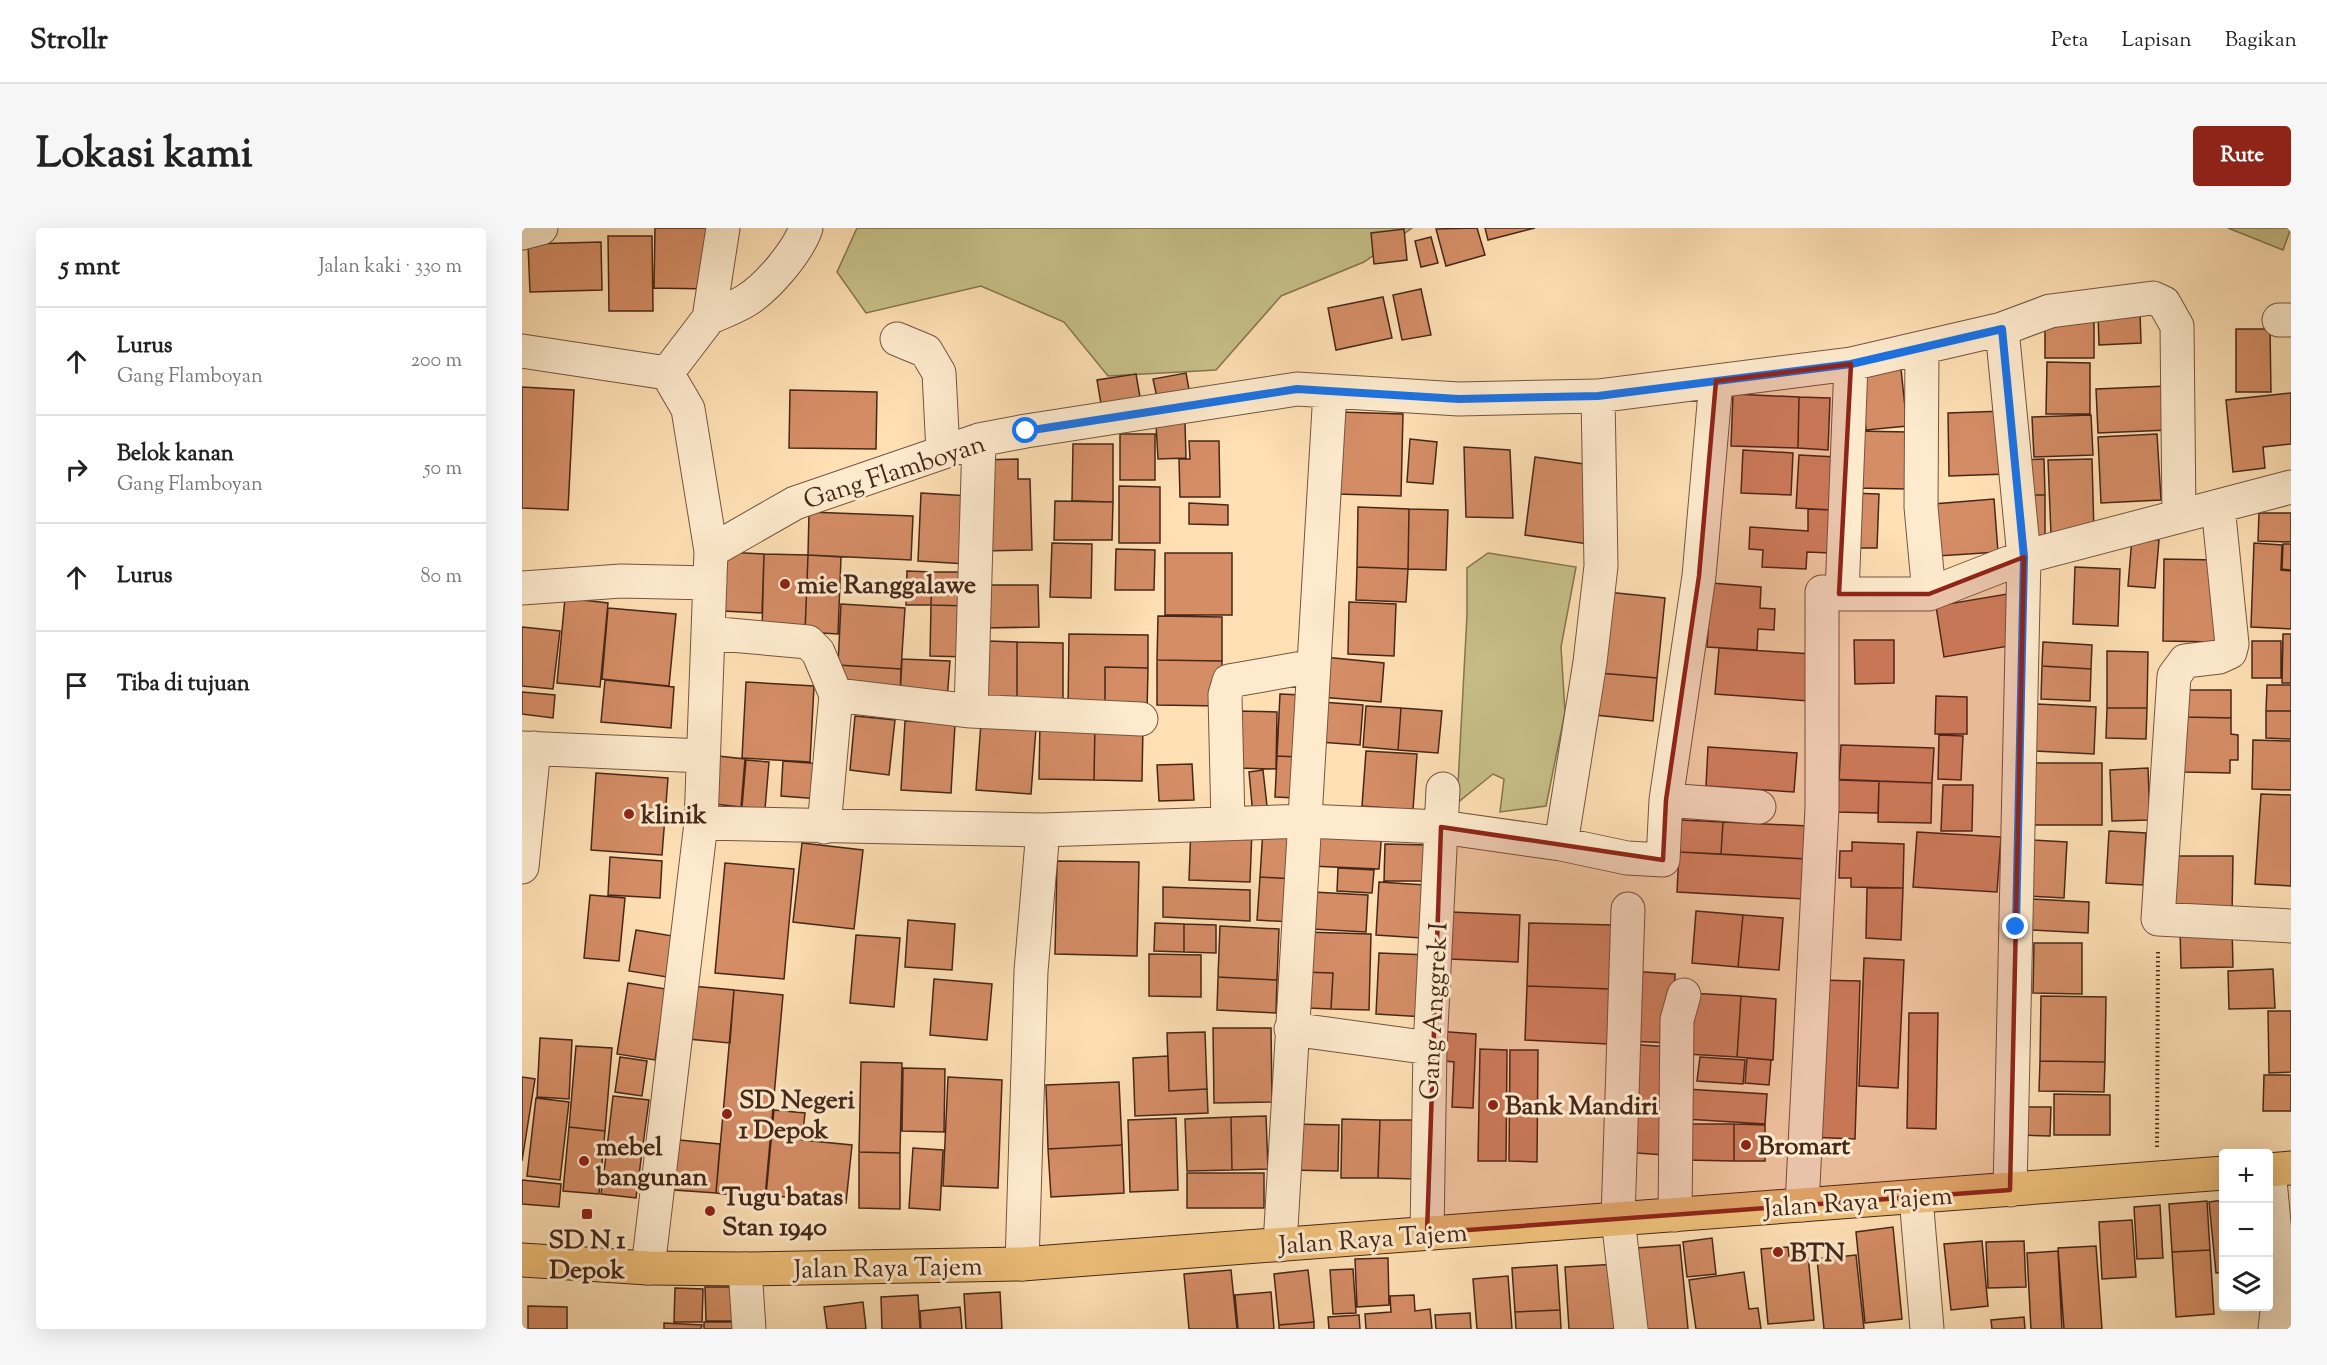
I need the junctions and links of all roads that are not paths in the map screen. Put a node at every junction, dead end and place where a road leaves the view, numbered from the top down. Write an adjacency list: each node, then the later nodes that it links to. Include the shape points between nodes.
1 (541, 228): 4 (street)
2 (723, 228): 5 (street)
3 (806, 228): 5 (street, via 784,264 748,299)
4 (522, 233)
5 (709, 318): 11 (street)
6 (2002, 329): 8 (street, Gang Flamboyan); 19 (street, Gang Flamboyan, via 2050,310 2152,298 2164,303 2177,326); 21 (street)
7 (897, 339): 16 (street, via 926,351 939,373)
8 (1922, 349): 10 (street, Gang Flamboyan); 25 (street, via 1920,468)
9 (522, 351): 11 (street)
10 (1851, 364): 12 (street, Gang Flamboyan); 24 (street)
11 (667, 373): 20 (street, via 688,409)
12 (1716, 381): 14 (street, Gang Flamboyan); 34 (street, via 1699,576)
13 (1330, 391): 14 (street, Gang Flamboyan, via 1459,399); 15 (street, Gang Flamboyan, via 1297,389); 27 (street)
14 (1598, 396): 42 (street, via 1601,566)
15 (979, 440): 16 (street, Gang Flamboyan); 29 (street)
16 (944, 452): 20 (street, Gang Flamboyan, via 795,503)
17 (2291, 487): 18 (street)
18 (2218, 506): 19 (street); 45 (street, via 2232,644 2230,652 2219,657 2185,662 2175,676 2158,919)
19 (2179, 516): 21 (street)
20 (711, 551): 22 (street)
21 (2024, 557): 25 (street); 52 (street)
22 (710, 583): 23 (street, via 621,581); 26 (street)
23 (522, 588)
24 (1842, 594): 25 (street); 55 (street, via 1822,592 1822,808)
25 (1929, 594)
26 (708, 633): 28 (street, via 808,642 818,652); 32 (street)
27 (1314, 666): 36 (street); 38 (street, via 1229,681 1225,695)
28 (836, 695): 29 (street); 39 (street)
29 (971, 711): 30 (street)
30 (1141, 719)
31 (528, 748): 32 (street); 43 (street)
32 (703, 756): 37 (street)
33 (1443, 789): 40 (street, Gang Anggrek I)
34 (1666, 800): 35 (street); 42 (street, via 1663,860 1627,858)
35 (1759, 807)
36 (1306, 821): 38 (street); 40 (street); 47 (street)
37 (701, 822): 39 (street); 62 (street)
38 (1228, 823): 41 (street)
39 (824, 827): 41 (street)
40 (1441, 827): 42 (street); 48 (street, Gang Anggrek I)
41 (1043, 830): 61 (street, via 1031,971)
42 (1561, 844)
43 (522, 867)
44 (1628, 909): 57 (street)
45 (2291, 926)
46 (1684, 995): 56 (street, via 1677,1020)
47 (1292, 1029): 48 (street); 59 (street)
48 (1430, 1048): 58 (street, Gang Anggrek I)
49 (2291, 1168): 50 (main road)
50 (2273, 1170)
51 (2219, 1173): 52 (main road, Jalan Raya Tajem)
52 (2010, 1190): 53 (main road, Jalan Raya Tajem)
53 (1916, 1197): 55 (main road, Jalan Raya Tajem); 66 (street)
54 (2272, 1203): 67 (street, via 2280,1286)
55 (1802, 1205): 56 (main road, Jalan Raya Tajem)
56 (1675, 1215): 57 (main road, Jalan Raya Tajem)
57 (1618, 1219): 58 (main road, Jalan Raya Tajem); 65 (street)
58 (1426, 1233): 59 (main road, Jalan Raya Tajem)
59 (1280, 1245): 61 (main road, Jalan Raya Tajem)
60 (522, 1260): 62 (main road, Jalan Raya Tajem)
61 (1022, 1264): 63 (main road, Jalan Raya Tajem)
62 (648, 1268): 63 (main road, Jalan Raya Tajem)
63 (745, 1269): 64 (street)
64 (749, 1329)
65 (1631, 1329)
66 (1926, 1329)
67 (2275, 1329)

